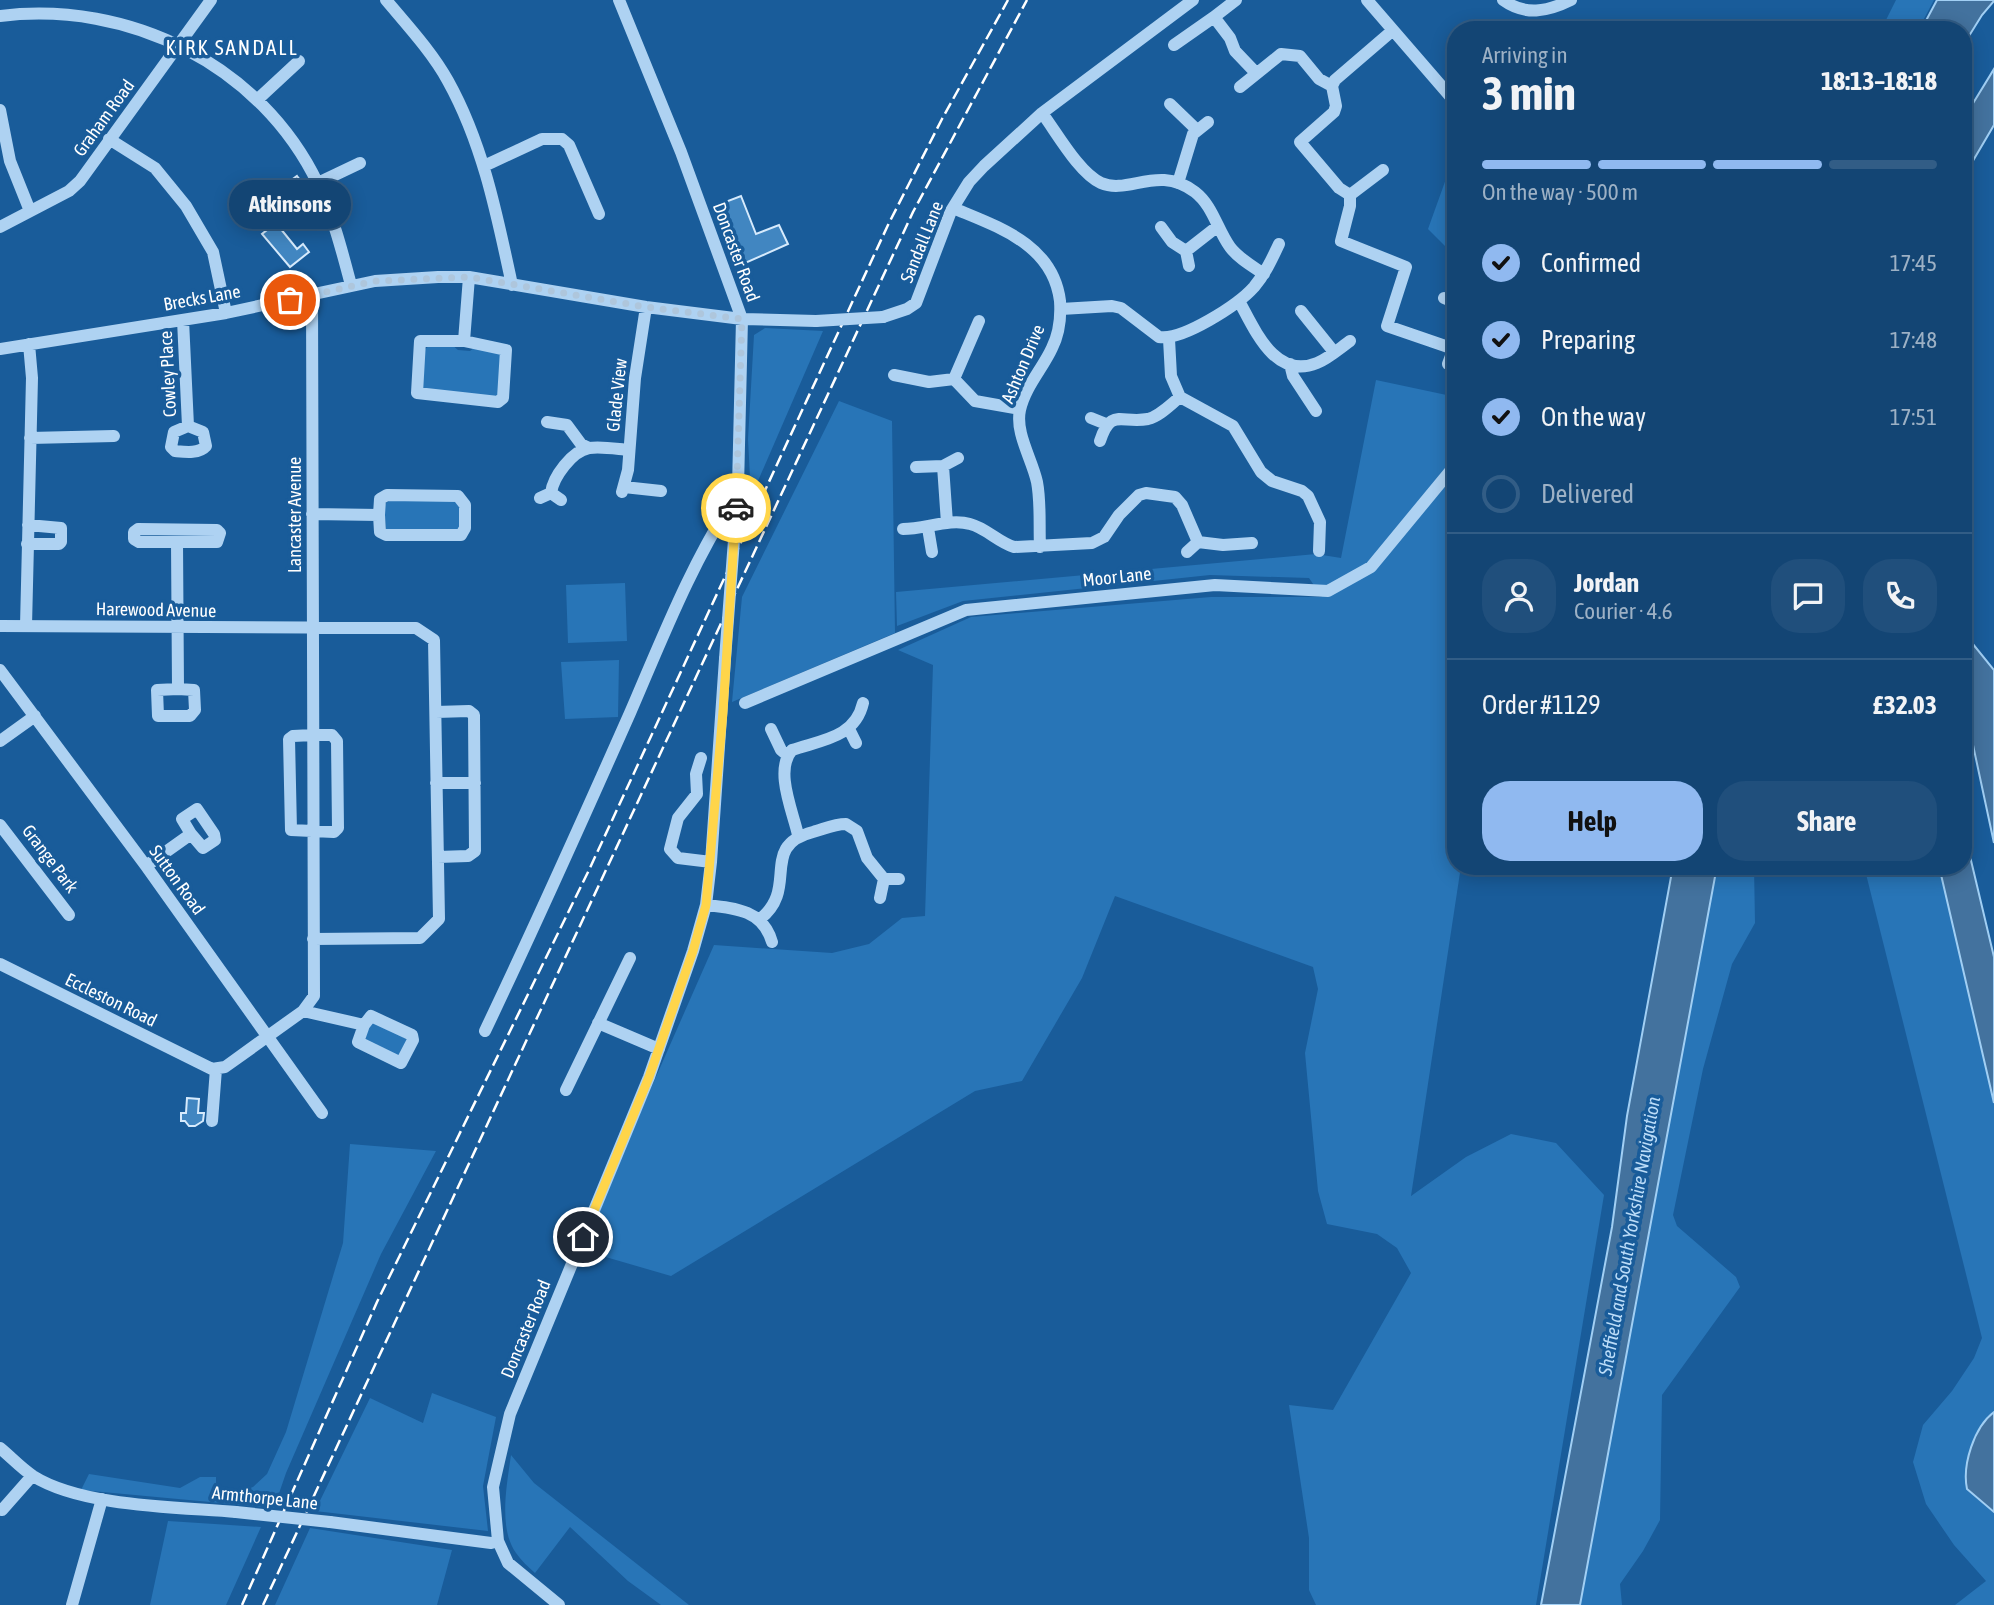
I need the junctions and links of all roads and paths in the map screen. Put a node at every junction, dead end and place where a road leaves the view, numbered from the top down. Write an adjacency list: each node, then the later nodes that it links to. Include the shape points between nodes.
1 (211, 0): 12 (street, Graham Road)
2 (386, 0): 27 (street, via 447,79)
3 (620, 0): 51 (street, Doncaster Road)
4 (1193, 0): 22 (street, Sandall Lane)
5 (1236, 0): 10 (street)
6 (1367, 0): 11 (street)
7 (1503, 0): 8 (street, via 1520,10 1537,11)
8 (1571, 0)
9 (0, 16): 12 (street, via 37,11 91,14)
10 (1214, 17): 13 (street); 15 (street, via 1235,51)
11 (1392, 32): 17 (street); 18 (street)
12 (181, 42): 19 (street); 25 (street, Graham Road)
13 (1174, 45)
14 (299, 61): 19 (street)
15 (1256, 73): 16 (street); 17 (street, via 1278,55 1297,55)
16 (1240, 86)
17 (1332, 86): 31 (street, via 1334,112 1300,142)
18 (1447, 93)
19 (257, 100): 29 (street, via 285,130)
20 (1170, 104): 24 (street)
21 (0, 110): 33 (street, via 10,161)
22 (1042, 113): 30 (street, via 1084,169 1102,184 1155,179); 32 (street, Sandall Lane, via 984,166)
23 (1208, 122): 24 (street)
24 (1197, 130): 30 (street)
25 (109, 139): 33 (street, Graham Road, via 80,181); 50 (street, via 155,168 190,212 213,252)
26 (360, 163): 29 (street)
27 (484, 166): 34 (street, via 542,139 562,139 569,145); 44 (street)
28 (1383, 170): 31 (street)
29 (318, 183): 43 (street)
30 (1178, 183): 35 (street, via 1207,204)
31 (1350, 195): 58 (street, via 1341,241 1406,267 1387,326)
32 (953, 208): 48 (street, Ashton Drive, via 1030,246 1052,271); 51 (street, Sandall Lane, bridge, via 916,303 907,310 883,317 816,321)
33 (30, 211): 36 (street, Graham Road)
34 (598, 214)
35 (1218, 226): 39 (street); 41 (street, via 1237,255)
36 (0, 227)
37 (1161, 227): 39 (street)
38 (1279, 244): 41 (street)
39 (1186, 251): 40 (street)
40 (1189, 265)
41 (1264, 274): 46 (street)
42 (469, 277): 43 (street, Brecks Lane, via 402,278); 44 (street, Brecks Lane); 55 (street)
43 (351, 285): 45 (street, Brecks Lane)
44 (512, 285): 47 (street, Brecks Lane)
45 (312, 295): 50 (street, Brecks Lane); 83 (street, Lancaster Avenue)
46 (1238, 301): 54 (street); 61 (street, via 1266,348)
47 (646, 307): 51 (street, Brecks Lane); 75 (street, Glade View)
48 (1061, 309): 54 (street, via 1121,308 1159,337); 65 (street, Ashton Drive, via 1053,347)
49 (1301, 311): 60 (street)
50 (226, 313): 52 (street, Brecks Lane)
51 (742, 319): 80 (street, Doncaster Road)
52 (183, 320): 57 (street, Brecks Lane); 70 (street, Cowley Place)
53 (979, 321): 63 (street)
54 (1169, 339): 64 (street, via 1171,376)
55 (464, 341): 55 (street, via 506,350 501,401 417,393 420,341)
56 (1350, 341): 60 (street)
57 (29, 344): 59 (street, Brecks Lane); 72 (street)
58 (1447, 344)
59 (0, 349)
60 (1334, 352): 61 (street, via 1315,364)
61 (1290, 363): 66 (street, via 1293,376)
62 (894, 375): 63 (street, via 929,382)
63 (954, 379): 65 (street, via 975,401)
64 (1180, 397): 69 (street, via 1150,418 1120,418); 87 (street, via 1233,426 1261,472 1308,496)
65 (1020, 409): 95 (street, Ashton Drive, via 1022,437 1038,487)
66 (1316, 411)
67 (1091, 418): 69 (street)
68 (547, 422): 74 (street, via 567,425)
69 (1106, 424): 73 (street)
70 (188, 426)
71 (114, 436): 72 (street)
72 (30, 438): 86 (street)
73 (1100, 441)
74 (589, 448): 75 (street); 82 (street, via 557,474)
75 (629, 450): 81 (street, Glade View, via 623,490)
76 (958, 458): 77 (street)
77 (943, 466): 78 (street); 85 (street)
78 (916, 467)
79 (1447, 475): 105 (street, Moor Lane, via 1371,567 1328,591 1215,585 966,610)
80 (738, 490): 123 (street, Doncaster Road, bridge); 138 (street, via 678,604)
81 (661, 491)
82 (550, 497)
83 (312, 514): 84 (street); 102 (street, Lancaster Avenue)
84 (379, 515): 84 (street, via 382,496 457,496 465,505 465,528 461,535 386,535 380,532)
85 (947, 523): 88 (street); 95 (street, via 979,527 1014,547)
86 (28, 526): 94 (street); 94 (street, via 61,528 61,542)
87 (1321, 527): 89 (street); 96 (street)
88 (928, 528): 90 (street); 97 (street)
89 (1335, 528)
90 (903, 530)
91 (177, 542): 91 (street, via 139,542 134,532 220,533 217,542); 101 (street)
92 (1198, 542): 93 (street); 95 (street, via 1175,498 1146,493 1119,515 1104,537 1092,543); 98 (street)
93 (1252, 543)
94 (27, 544): 100 (street)
95 (1040, 547)
96 (1319, 551)
97 (932, 552)
98 (1187, 552)
99 (0, 626): 100 (street, Harewood Avenue)
100 (26, 626): 101 (street, Harewood Avenue)
101 (178, 628): 102 (street, Harewood Avenue); 104 (street)
102 (312, 628): 107 (street, Harewood Avenue, via 422,629 436,647); 111 (street, Lancaster Avenue)
103 (0, 670): 108 (street, Sutton Road)
104 (178, 689)
105 (745, 703)
106 (863, 703): 110 (street)
107 (436, 712): 116 (street); 117 (street, via 472,712)
108 (35, 716): 112 (street); 124 (street, Sutton Road)
109 (771, 729): 114 (street)
110 (849, 729): 113 (street); 114 (street)
111 (313, 735): 119 (street, Lancaster Avenue); 119 (street, via 289,738 290,830); 119 (street, via 332,734 337,741 338,828)
112 (0, 741)
113 (856, 743)
114 (788, 755): 121 (street, via 785,774)
115 (701, 758): 123 (street, via 697,793 678,818 670,849 678,858)
116 (436, 783): 117 (street); 122 (street)
117 (475, 783): 122 (street, via 475,851 468,856)
118 (0, 825): 129 (street, Grange Park)
119 (313, 831): 131 (street, Lancaster Avenue)
120 (191, 834): 124 (street)
121 (798, 835): 125 (street, via 846,824 857,831 867,858); 130 (street, via 782,855 777,899)
122 (438, 857): 131 (street, via 439,919 425,936)
123 (711, 862): 128 (street, Doncaster Road)
124 (146, 866): 139 (street, Sutton Road)
125 (884, 879): 126 (street); 127 (street)
126 (900, 879)
127 (880, 898)
128 (706, 905): 130 (street, via 742,910); 140 (street, Doncaster Road)
129 (69, 915)
130 (760, 919): 132 (street)
131 (313, 939): 135 (street, Lancaster Avenue, via 314,996)
132 (772, 942)
133 (630, 958): 136 (street)
134 (0, 964): 141 (street, Eccleston Road)
135 (303, 1011): 137 (street); 139 (street)
136 (598, 1023): 140 (street); 142 (street)
137 (364, 1025): 137 (street, via 373,1016 412,1035 403,1061 398,1063 358,1042)
138 (485, 1031)
139 (268, 1037): 141 (street, via 225,1068); 143 (street, Sutton Road)
140 (659, 1049): 149 (street, Doncaster Road, via 510,1414 493,1487)
141 (212, 1068): 144 (street)
142 (566, 1090)
143 (323, 1113)
144 (212, 1121)
145 (0, 1448): 146 (street, Armthorpe Lane)
146 (32, 1476): 147 (street, Armthorpe Lane); 148 (street)
147 (102, 1499): 149 (street, Armthorpe Lane, bridge); 150 (street)
148 (2, 1510)
149 (498, 1541): 151 (street, via 508,1563)
150 (72, 1605)
151 (559, 1605)

